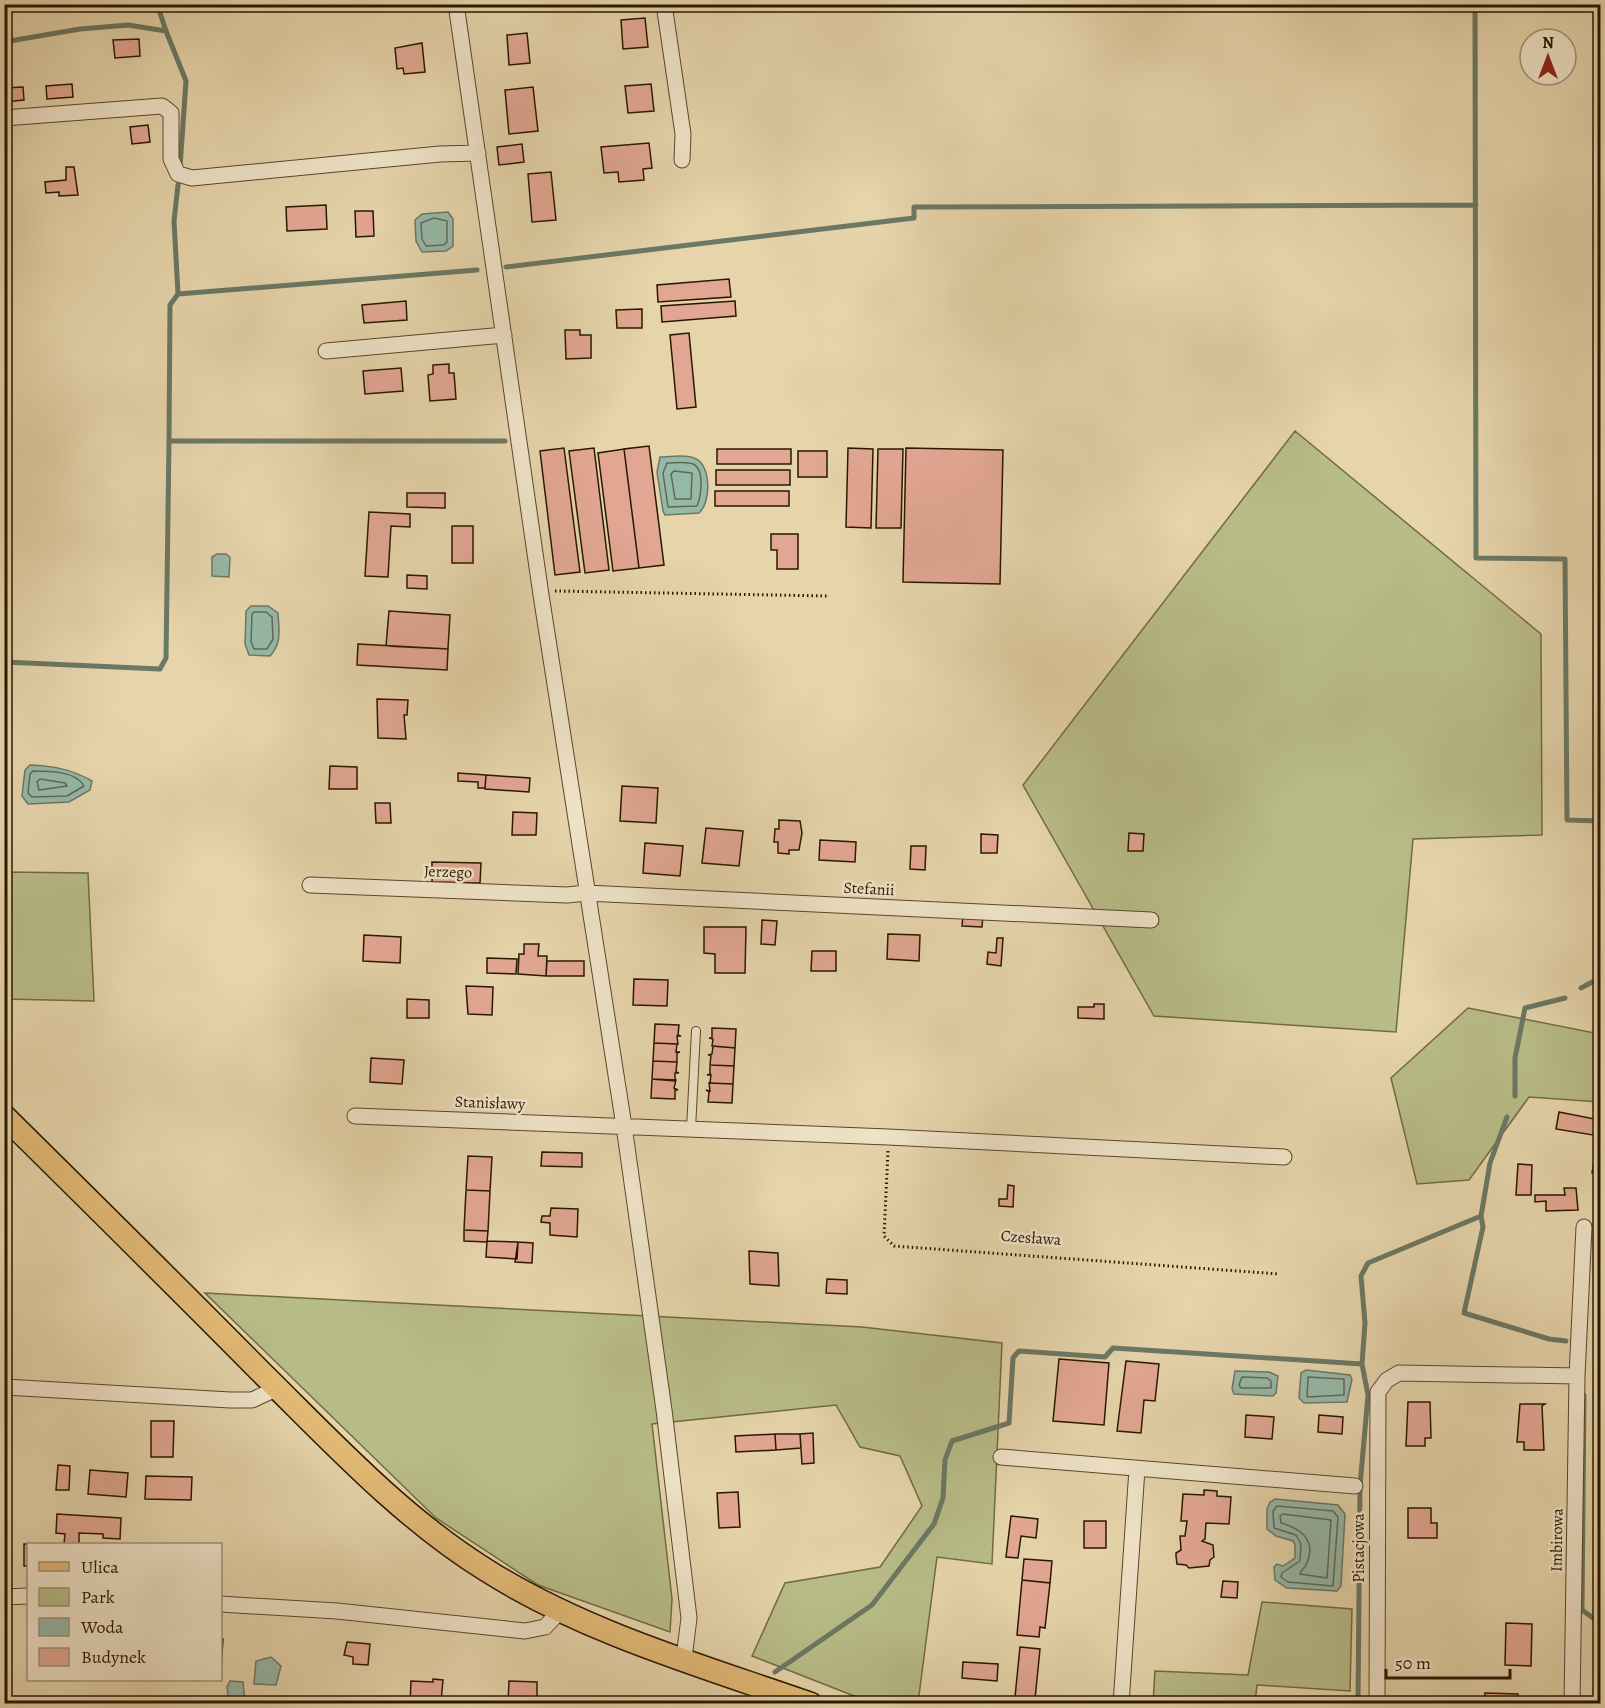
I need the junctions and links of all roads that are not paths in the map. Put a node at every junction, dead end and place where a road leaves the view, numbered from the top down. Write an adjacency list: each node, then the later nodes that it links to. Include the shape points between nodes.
1 (456, 4): 4 (street)
2 (664, 4): 5 (street, via 683,134)
3 (4, 118): 4 (street, via 162,106 171,113 171,159 178,174 192,178)
4 (478, 153): 6 (street)
5 (682, 160)
6 (504, 335): 7 (street); 9 (street)
7 (326, 351)
8 (310, 885): 9 (street, Jerzego)
9 (586, 893): 10 (street, Stefanii); 14 (street)
10 (1151, 920)
11 (696, 1031): 15 (lane)
12 (4, 1116): 20 (main road)
13 (355, 1116): 14 (street, Stanisławy)
14 (624, 1126): 15 (street); 28 (street, via 684,1569 689,1618)
15 (691, 1129): 16 (street)
16 (1284, 1157)
17 (1584, 1227): 18 (street, Imbirowa)
18 (1577, 1376): 31 (street, Pistacjowa, via 1399,1373 1378,1392); 32 (street, Imbirowa)
19 (5, 1387): 20 (street, via 230,1400 252,1400)
20 (278, 1388): 27 (main road, via 424,1527 487,1571)
21 (1001, 1457): 22 (street)
22 (1137, 1469): 23 (street); 30 (street)
23 (1355, 1486)
24 (27, 1596): 25 (street)
25 (4, 1597)
26 (222, 1604): 27 (street, via 337,1611 525,1631 544,1627)
27 (561, 1610): 28 (main road)
28 (684, 1658): 29 (main road)
29 (811, 1704)
30 (1121, 1704)
31 (1377, 1704)
32 (1572, 1704)

